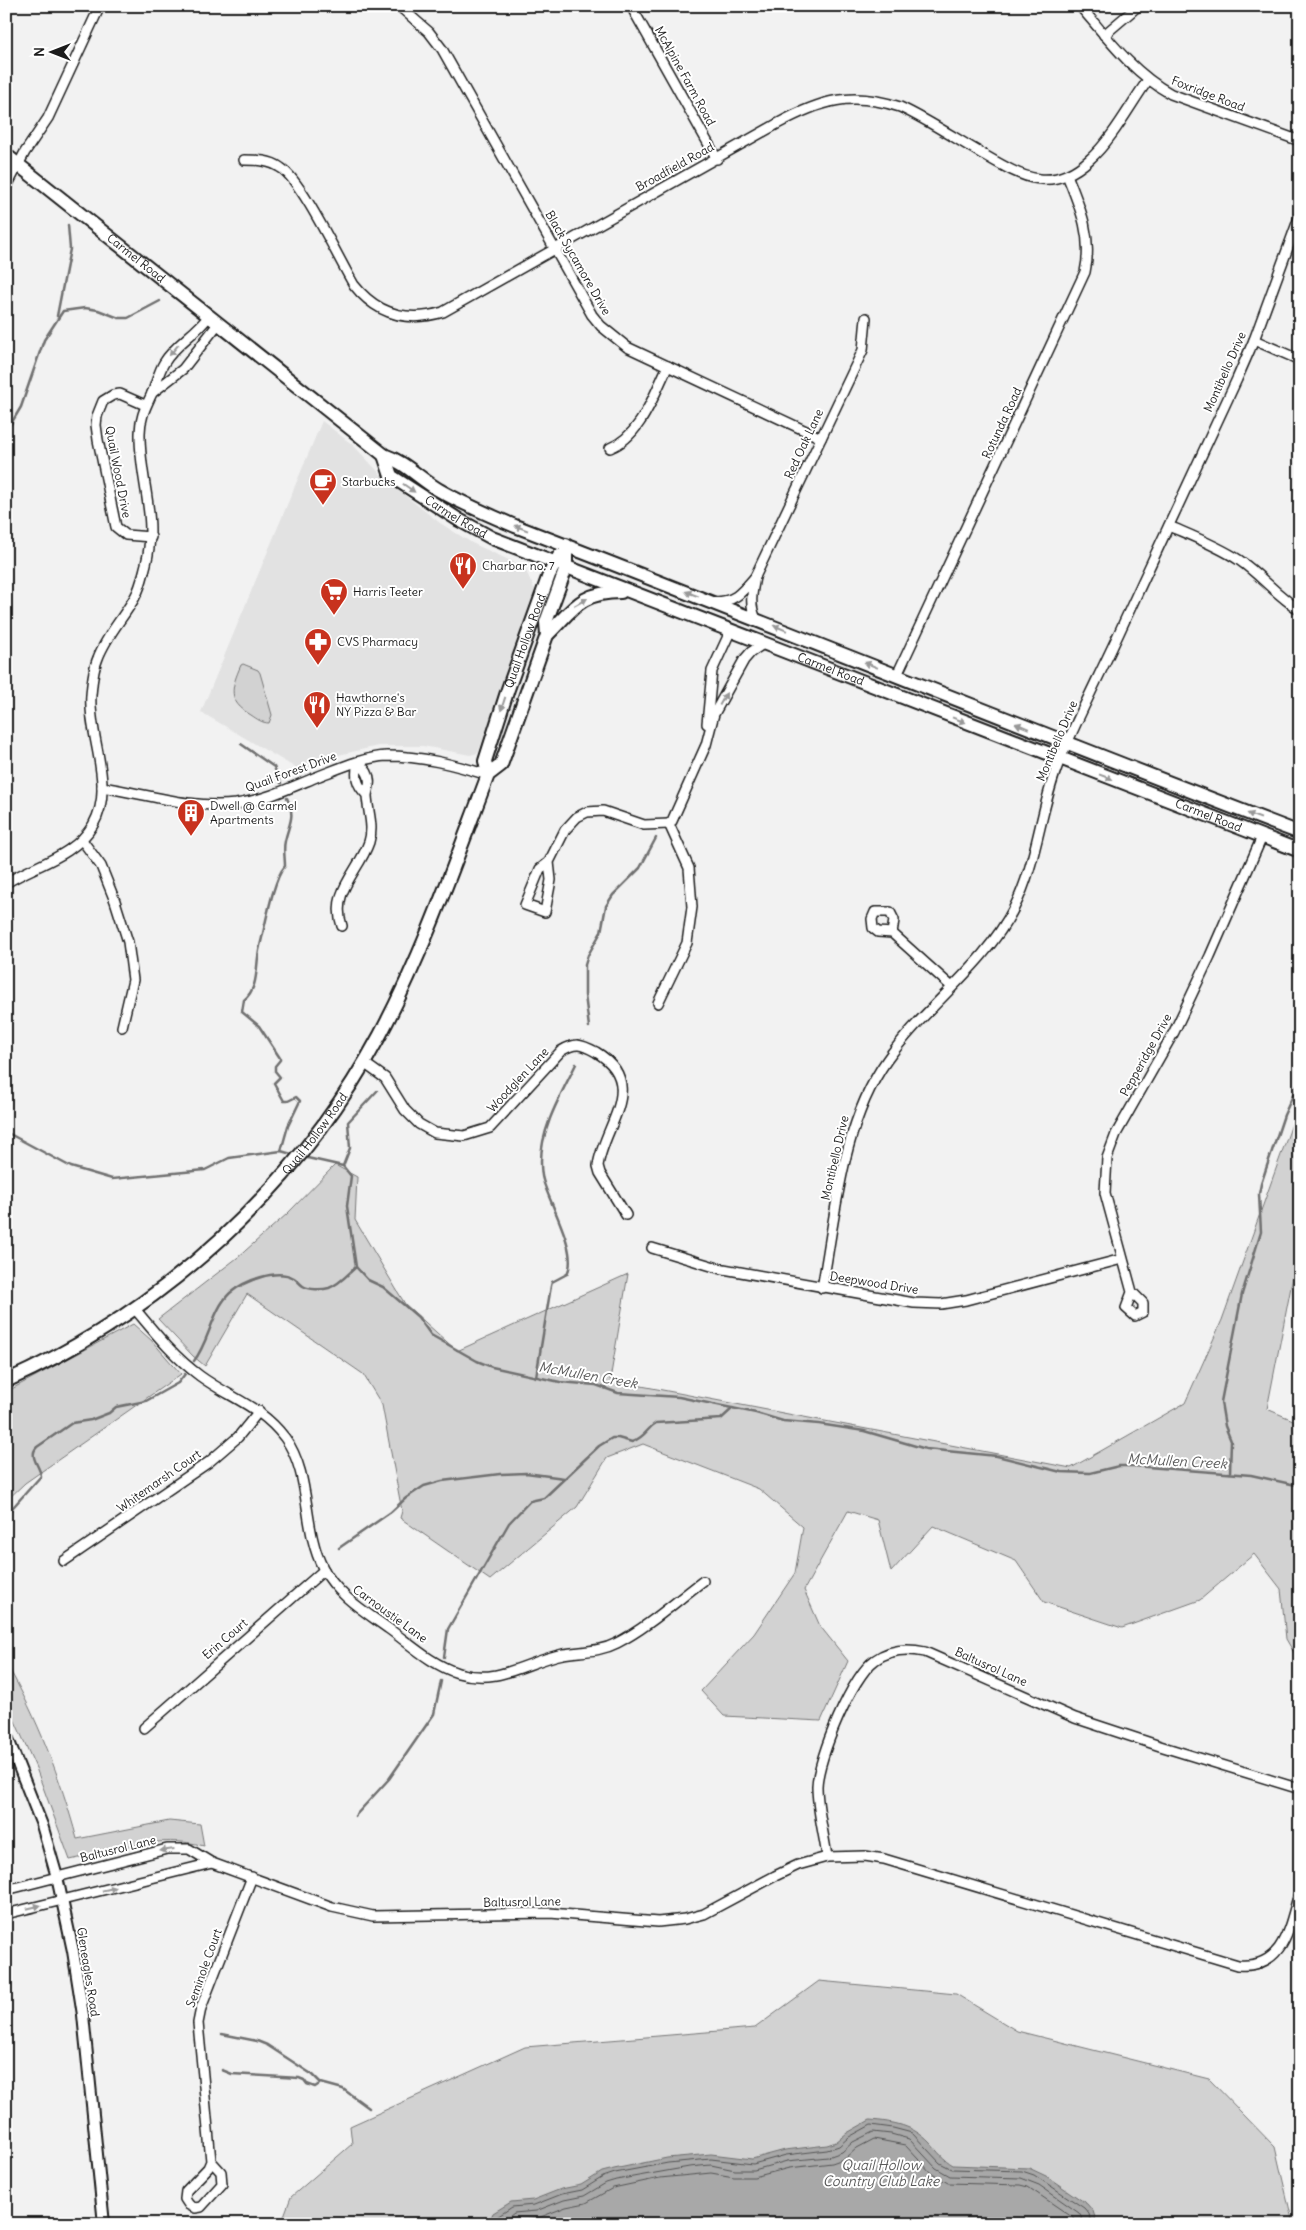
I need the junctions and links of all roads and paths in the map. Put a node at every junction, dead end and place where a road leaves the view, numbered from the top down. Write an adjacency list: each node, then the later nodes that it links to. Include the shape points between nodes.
1 (100, 6): 12 (street, via 48,118)
2 (399, 6): 16 (street, Black Sycamore Drive, via 429,32 442,49)
3 (631, 6): 10 (street, McAlpine Farm Road)
4 (1080, 6): 6 (street, Foxridge Road)
5 (1138, 6): 6 (street)
6 (1104, 36): 7 (street, Foxridge Road)
7 (1148, 80): 8 (street, Foxridge Road, via 1171,94); 13 (street, Broadfield Road, via 1095,154)
8 (1300, 141)
9 (6, 155): 12 (main road, Carmel Road)
10 (716, 158): 13 (street, Broadfield Road, via 804,110 852,98 882,101 900,107 1018,175 1042,179); 16 (street, Broadfield Road)
11 (244, 160): 16 (street, Broadfield Road, via 272,163 292,178 354,285 373,305 396,316 420,318 443,312)
12 (18, 164): 14 (street); 18 (main road, Carmel Road)
13 (1067, 175): 40 (street, Rotunda Road, via 1086,225 1088,249 1085,272)
14 (6, 188)
15 (1300, 215): 19 (street, Montibello Drive)
16 (555, 249): 21 (street, Black Sycamore Drive, via 601,326 627,347)
17 (866, 318): 24 (street, Red Oak Lane, via 863,350)
18 (213, 320): 22 (street, Quail Wood Drive, via 183,369); 22 (street, Quail Wood Drive, one-way to 22, via 203,324 171,352); 26 (main road, Carmel Road)
19 (1254, 340): 20 (street); 27 (street, Montibello Drive)
20 (1300, 360)
21 (668, 366): 24 (street, Black Sycamore Drive); 25 (street, via 634,429)
22 (152, 393): 23 (street, Quail Wood Drive)
23 (145, 406): 28 (street, Quail Wood Drive, via 140,446 151,515); 28 (street, Quail Wood Drive, via 120,394 114,395 103,401 96,425 116,527 126,535)
24 (821, 438): 32 (street, Red Oak Lane)
25 (610, 448)
26 (384, 456): 29 (main road, Carmel Road, one-way to 26, via 476,509 438,489 398,460); 30 (main road, Carmel Road, one-way to 30, via 391,476 423,498 492,538)
27 (1169, 526): 35 (street, via 1238,560 1286,602); 41 (street, Montibello Drive)
28 (151, 537): 46 (street, Quail Wood Drive, via 136,596 98,658 96,667 91,718)
29 (566, 546): 30 (main road, Quail Hollow Road); 31 (main road, Quail Hollow Road); 34 (main road, Carmel Road, one-way to 29)
30 (554, 563): 31 (main road, Carmel Road); 45 (main road, Quail Hollow Road, one-way to 45, via 484,761)
31 (566, 568): 33 (main road, Carmel Road); 38 (main road, Quail Hollow Road, via 546,622)
32 (755, 577): 34 (street, Red Oak Lane, via 739,595 728,601); 36 (street, Red Oak Lane, via 751,608)
33 (628, 592): 37 (main road, Carmel Road); 38 (main road, one-way to 33, via 578,603 600,594)
34 (715, 602): 36 (main road, Carmel Road)
35 (1300, 610)
36 (756, 619): 37 (main road, via 736,626); 40 (main road, Carmel Road, one-way to 36)
37 (730, 632): 39 (main road, Carmel Road); 42 (street, via 712,672)
38 (547, 635): 45 (main road, Quail Hollow Road, via 501,765)
39 (763, 644): 42 (street, one-way to 39, via 714,714 744,660); 43 (main road, Carmel Road, one-way to 43)
40 (897, 675): 41 (main road, Carmel Road, one-way to 40)
41 (1067, 744): 43 (street, Montibello Drive); 48 (main road, Carmel Road, one-way to 41)
42 (706, 745): 47 (street)
43 (1060, 759): 49 (main road, Carmel Road, one-way to 49); 56 (street, Montibello Drive, via 1023,888 1014,907 997,935)
44 (358, 762): 45 (street, Quail Forest Drive, via 386,756 428,760); 46 (street, Quail Forest Drive, via 271,795 236,804 189,803); 54 (street, via 367,771 370,783 366,794 372,828 365,851 340,897)
45 (488, 775): 59 (main road, Quail Hollow Road, via 427,933)
46 (102, 786): 50 (street, Quail Wood Drive, via 100,812)
47 (670, 824): 52 (street, via 644,825 603,811 586,812 565,830); 57 (street, via 689,868 692,907 687,943)
48 (1300, 834)
49 (1262, 837): 51 (main road, Carmel Road); 62 (street, Pepperidge Drive, via 1174,1032 1109,1150 1105,1193)
50 (82, 840): 53 (street, Quail Wood Drive, via 61,855); 58 (street, via 101,866 128,942 133,980)
51 (1300, 851)
52 (549, 862): 52 (street, via 540,869 525,905 545,912 551,880)
53 (6, 883)
54 (342, 926)
55 (892, 933): 56 (street)
56 (952, 987): 63 (street, Montibello Drive, via 889,1057 863,1100 849,1142)
57 (658, 1003)
58 (122, 1027)
59 (364, 1063): 60 (street, Woodglen Lane, via 385,1078 405,1110 419,1124 435,1133 464,1136 490,1128 561,1051 572,1044 584,1045 609,1062 622,1088 619,1109 598,1166); 65 (main road, Quail Hollow Road, via 307,1147 250,1211)
60 (626, 1215)
61 (652, 1248): 63 (street, Deepwood Drive, via 718,1268)
62 (1122, 1259): 63 (street, Deepwood Drive, via 941,1304 897,1302); 64 (street, Pepperidge Drive)
63 (822, 1288)
64 (1132, 1292)
65 (134, 1309): 66 (main road, Quail Hollow Road); 67 (street, Carnoustie Lane, via 184,1363 215,1386)
66 (6, 1381)
67 (259, 1411): 68 (street, Whitemarsh Court, via 221,1452); 69 (street, Carnoustie Lane, via 276,1426 292,1450 312,1541)
68 (64, 1561)
69 (324, 1570): 70 (street, Carnoustie Lane, via 345,1596 433,1660 457,1672 486,1676 504,1675 552,1657 616,1644); 71 (street, Erin Court)
70 (703, 1581)
71 (144, 1728)
72 (6, 1734): 76 (street, Gleneagles Road, via 39,1817)
73 (1300, 1788): 74 (street, Baltusrol Lane, via 1075,1718 925,1652 902,1649 883,1655 862,1672 823,1752 817,1790)
74 (827, 1857): 77 (street, Baltusrol Lane, via 776,1876 704,1914 671,1921 550,1913 372,1916 332,1907); 79 (street, Baltusrol Lane, via 884,1859 1247,1966 1267,1960 1281,1946)
75 (212, 1862): 76 (street, Baltusrol Lane, one-way to 76, via 190,1849 166,1849); 77 (street, Baltusrol Lane); 80 (street, one-way to 75)
76 (56, 1877): 78 (street, Baltusrol Lane); 80 (street, Gleneagles Road)
77 (252, 1877): 82 (street, Seminole Court, via 198,2022)
78 (6, 1890)
79 (1300, 1890)
80 (62, 1900): 81 (street, one-way to 80); 83 (street, Gleneagles Road, via 77,1972)
81 (6, 1914)
82 (211, 2161): 82 (street, Seminole Court, via 186,2191 185,2199 195,2208 201,2207 222,2184 221,2172)
83 (104, 2224)

